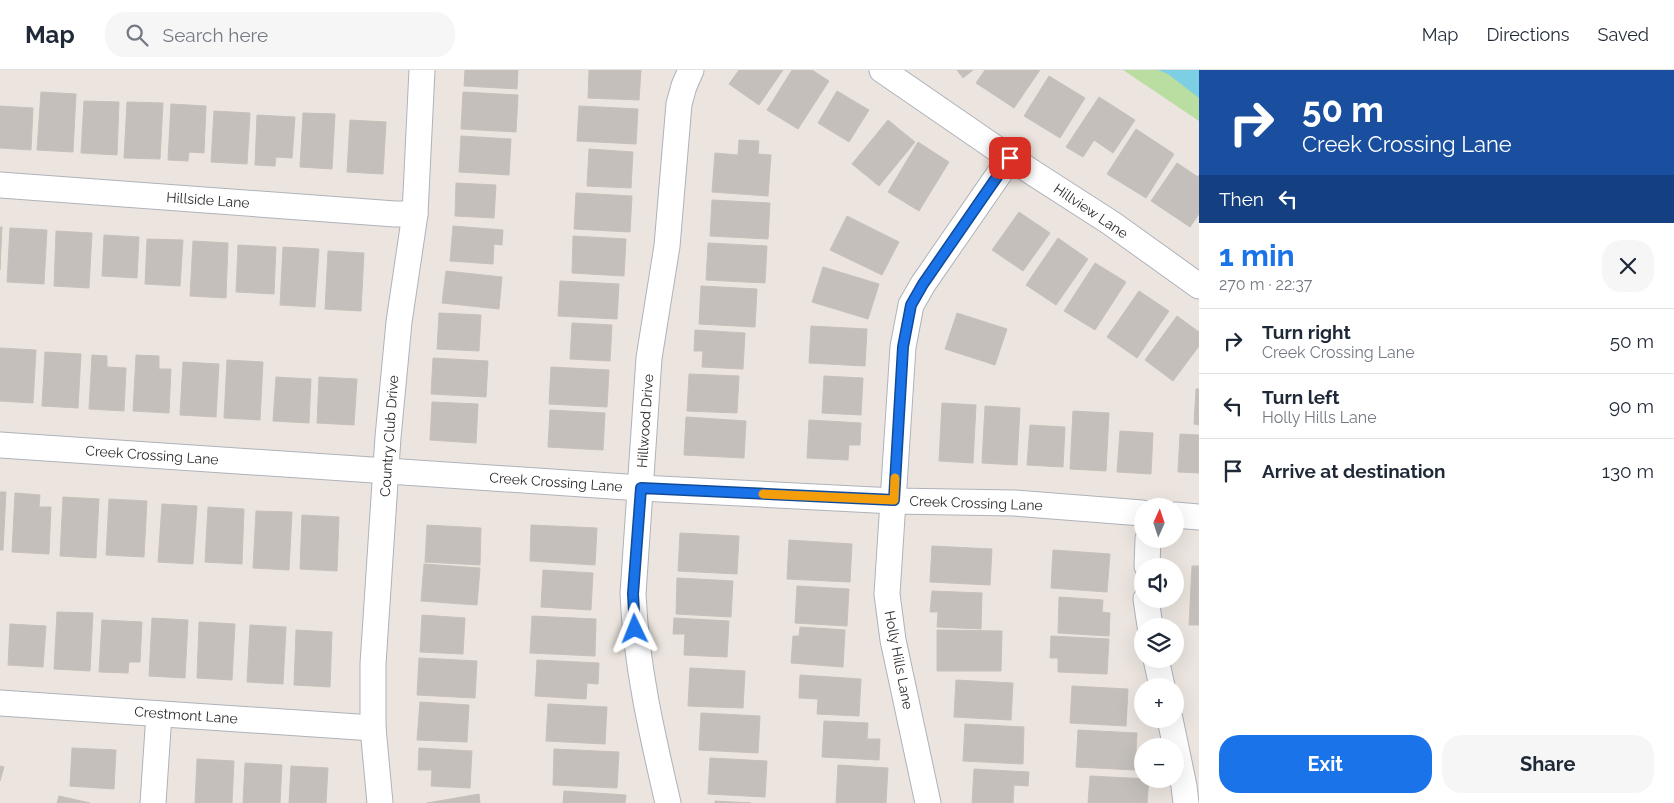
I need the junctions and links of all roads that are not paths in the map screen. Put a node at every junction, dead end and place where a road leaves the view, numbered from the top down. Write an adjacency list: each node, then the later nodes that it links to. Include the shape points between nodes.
1 (422, 70): 6 (street, Country Club Drive)
2 (691, 70): 10 (street, Hillwood Drive, via 679,104 667,246 649,358)
3 (882, 70): 4 (street, Hillview Lane)
4 (1010, 158): 7 (street, Hillview Lane, via 1111,223); 11 (street, Holly Hills Lane, via 911,305 903,347)
5 (0, 185): 6 (street, Hillside Lane)
6 (415, 214): 9 (street, Country Club Drive, via 399,322)
7 (1199, 286)
8 (0, 445): 9 (street, Creek Crossing Lane)
9 (387, 470): 10 (street, Creek Crossing Lane); 17 (street, Country Club Drive, via 373,664)
10 (641, 488): 11 (street, Creek Crossing Lane); 21 (street, Hillwood Drive, via 633,594 635,629 645,697)
11 (894, 500): 12 (street, Creek Crossing Lane, via 1014,503); 22 (street, Holly Hills Lane, via 887,594 893,640)
12 (1134, 512)
13 (1184, 516): 14 (street)
14 (1199, 517)
15 (0, 703): 16 (street, Crestmont Lane)
16 (159, 714): 17 (street, Crestmont Lane); 19 (street)
17 (373, 728): 20 (street, Country Club Drive)
18 (1172, 728): 23 (street)
19 (154, 803)
20 (380, 803)
21 (668, 803)
22 (928, 803)
23 (1186, 803)

